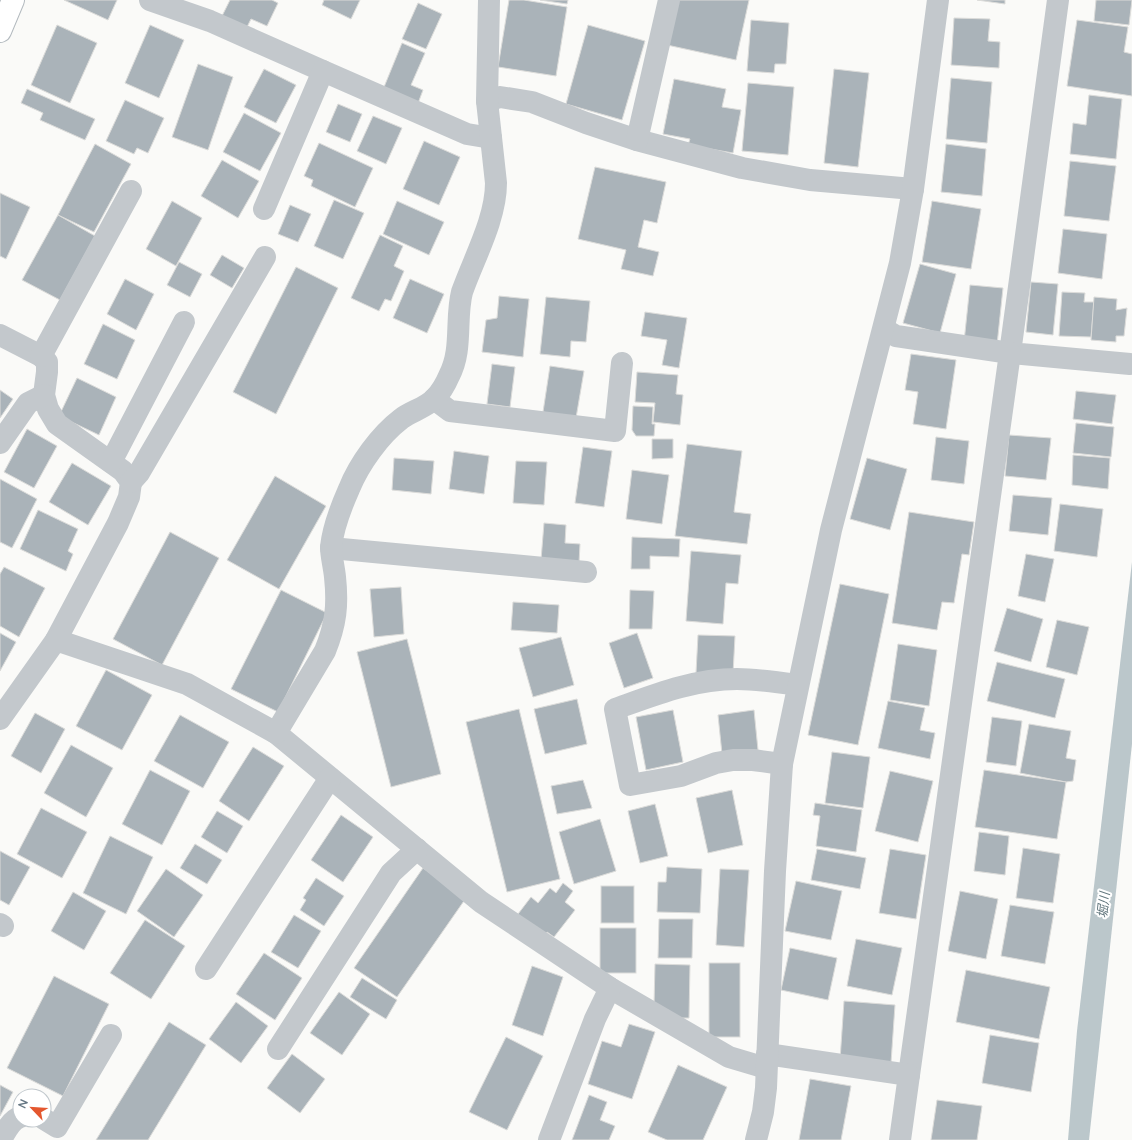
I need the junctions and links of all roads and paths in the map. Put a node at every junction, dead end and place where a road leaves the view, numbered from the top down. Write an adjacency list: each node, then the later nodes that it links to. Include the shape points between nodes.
1 (13, 0): 7 (street)
2 (150, 0): 8 (street, via 210,21)
3 (489, 0): 9 (street)
4 (669, 0): 11 (street)
5 (938, 0): 12 (street)
6 (1058, 0): 19 (street)
7 (0, 31)
8 (323, 71): 10 (street, via 467,134); 14 (street)
9 (487, 101): 10 (street); 11 (street, via 500,98 532,102)
10 (491, 138): 24 (street, via 496,183 495,204 462,292 457,353 450,375)
11 (637, 140): 12 (street, via 742,168 810,180)
12 (914, 189): 17 (street)
13 (131, 191): 20 (street)
14 (264, 209)
15 (265, 256): 27 (street, via 139,473)
16 (184, 322): 26 (street)
17 (884, 329): 19 (street, via 896,336); 31 (street, via 831,530)
18 (0, 335): 20 (street)
19 (1010, 353): 22 (street); 42 (street)
20 (41, 356): 23 (street, via 47,362)
21 (622, 363): 24 (street, via 616,431 450,411)
22 (1130, 364)
23 (44, 395): 25 (street, via 28,403); 26 (street, via 48,409 57,424)
24 (434, 399): 28 (street, via 402,419 380,439 362,465 349,488 334,529)
25 (0, 443)
26 (111, 462): 27 (street, via 123,471)
27 (131, 482): 30 (street, via 129,497 118,523)
28 (331, 548): 29 (street); 33 (street, via 337,606 330,639)
29 (586, 572)
30 (56, 640): 32 (street); 33 (street, via 187,684)
31 (798, 685): 34 (street); 34 (street, via 735,679 710,681 666,690 615,709 630,786 682,776 716,763 733,760)
32 (0, 719)
33 (276, 733): 35 (street)
34 (782, 764): 41 (street)
35 (330, 778): 36 (street); 37 (street)
36 (417, 849): 38 (street, via 481,902); 40 (street, via 391,873)
37 (206, 969)
38 (610, 988): 41 (street, via 729,1057); 46 (street, via 595,1019)
39 (111, 1035): 44 (street, via 57,1127)
40 (278, 1049)
41 (767, 1061): 42 (street); 47 (street, via 763,1112)
42 (909, 1075): 48 (street)
43 (12, 1123): 45 (street)
44 (52, 1124)
45 (1, 1140)
46 (549, 1140)
47 (756, 1140)
48 (900, 1140)

